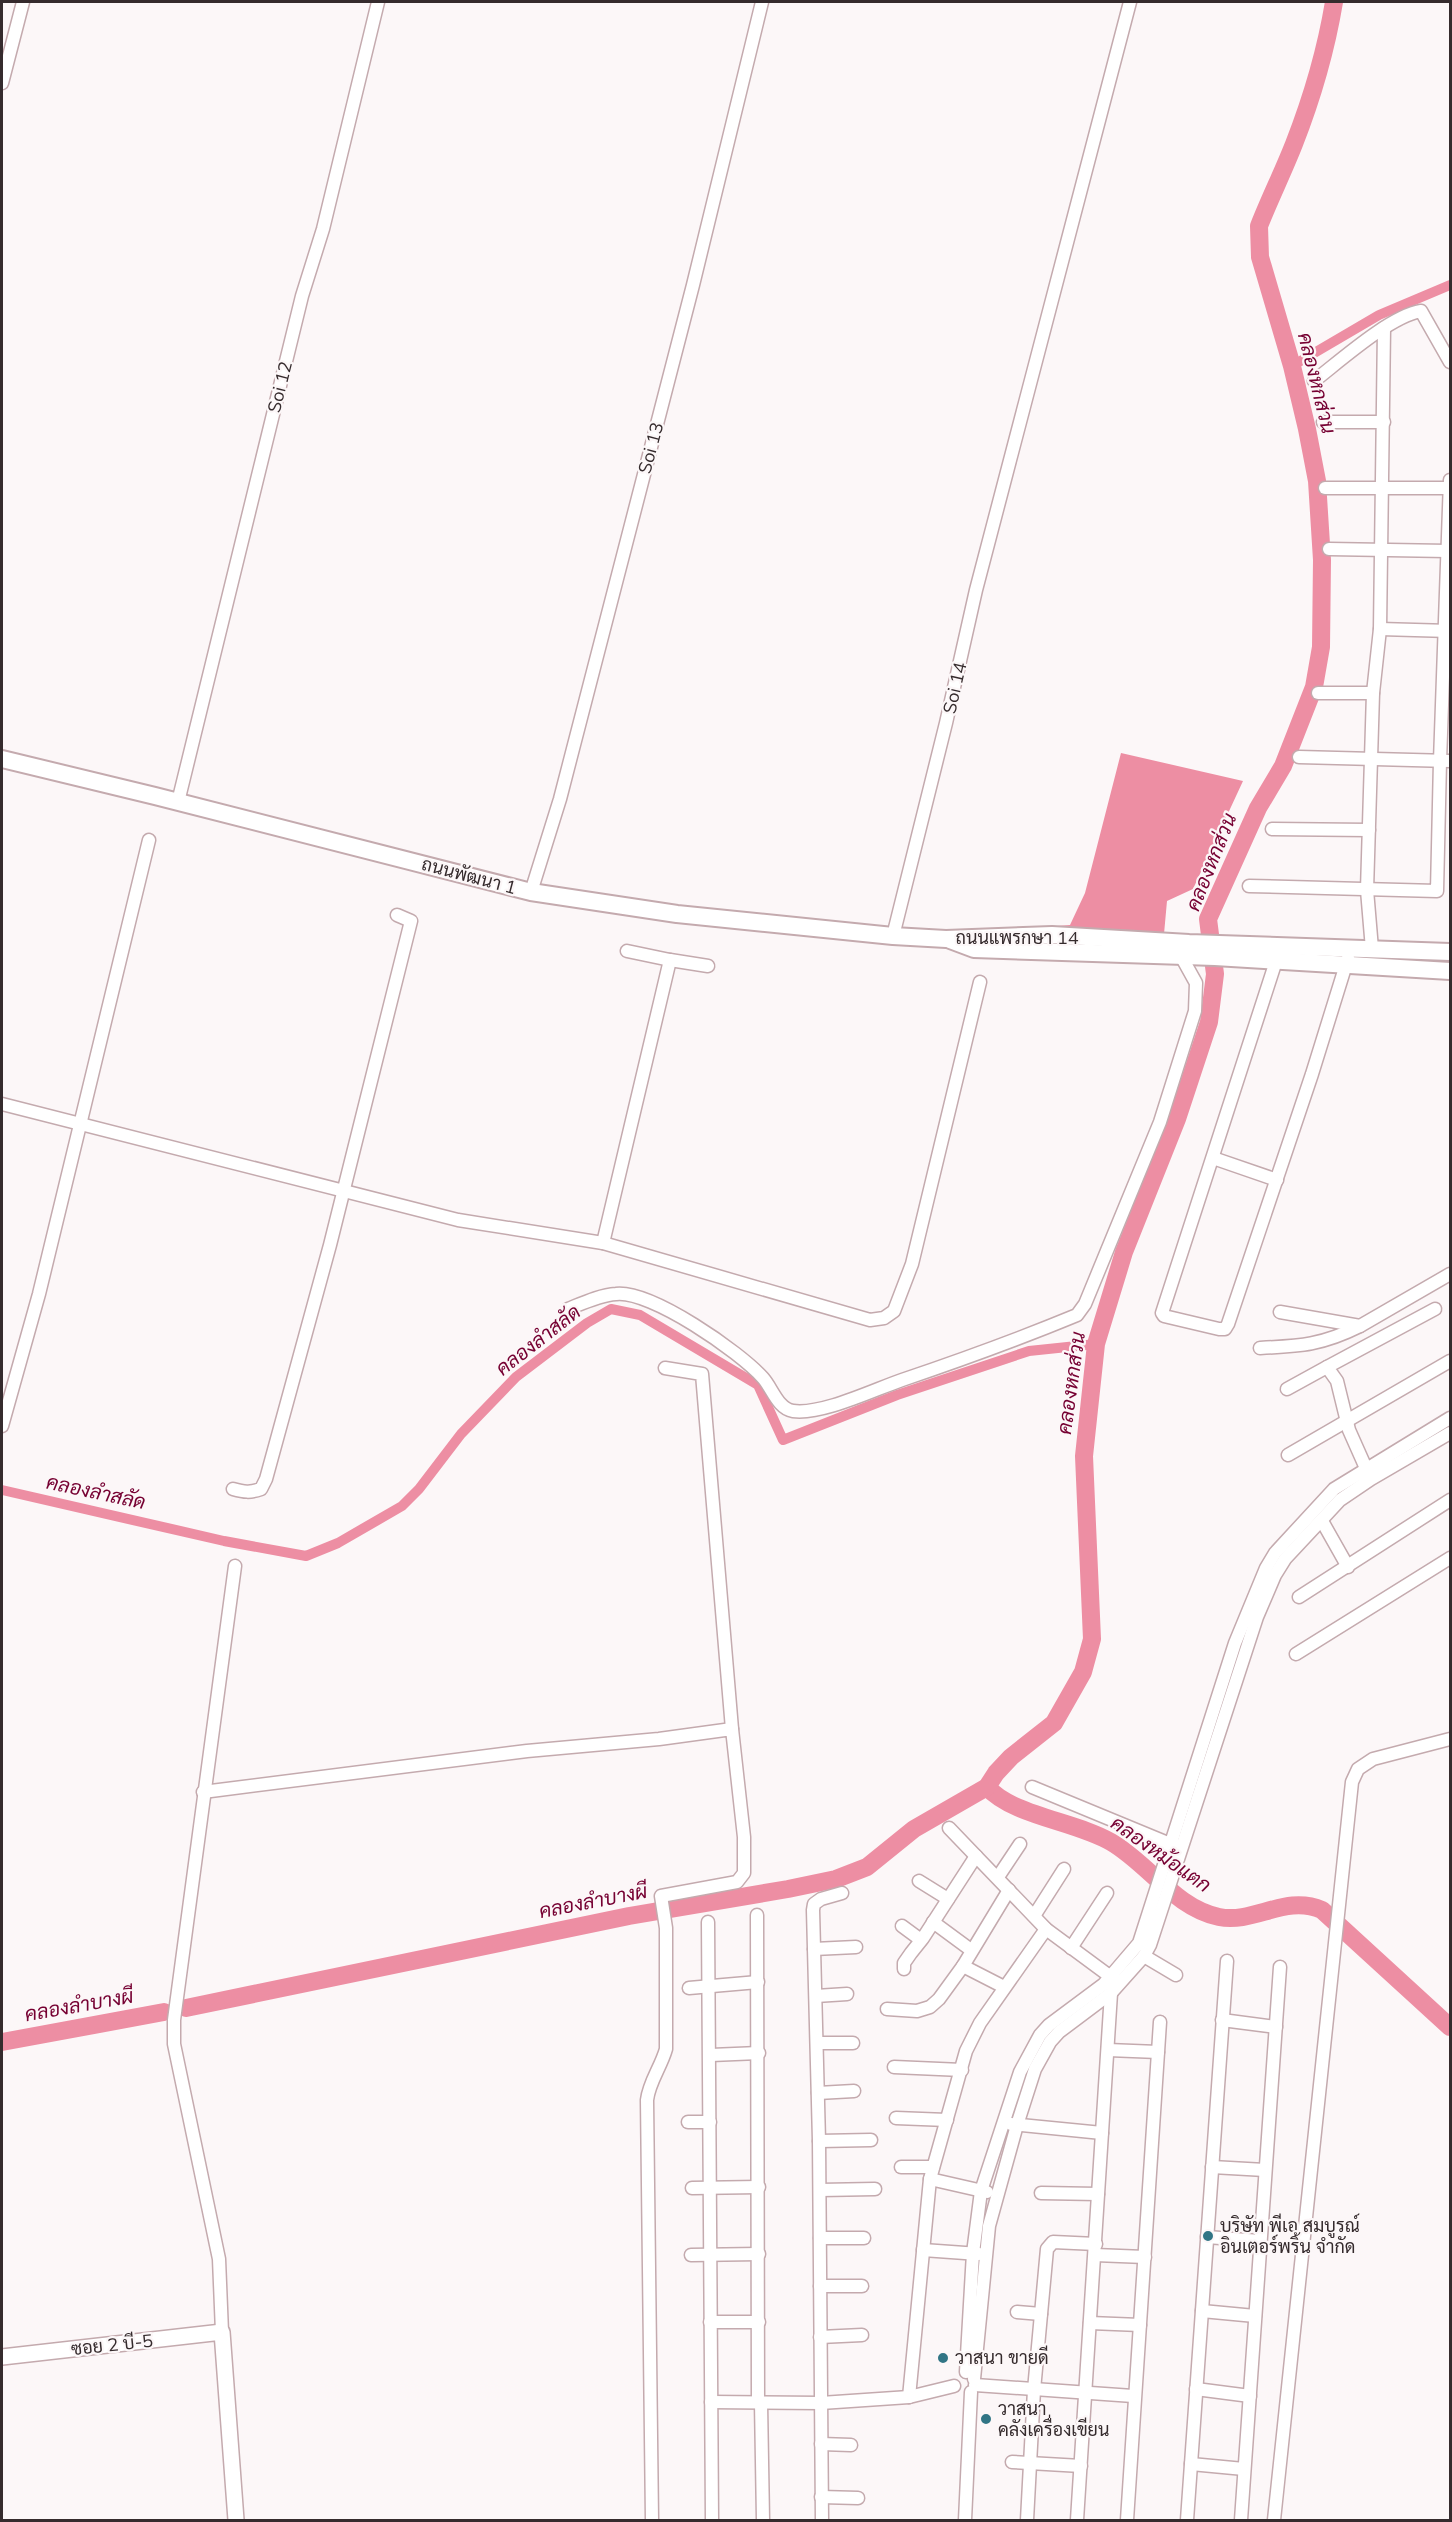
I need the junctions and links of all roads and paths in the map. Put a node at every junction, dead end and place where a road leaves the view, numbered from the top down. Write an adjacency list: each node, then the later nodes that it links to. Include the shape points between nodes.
1 (23, 2): 5 (street)
2 (378, 2): 26 (street, Soi 12)
3 (762, 2): 32 (street, Soi 13, via 560,799)
4 (1130, 2): 34 (street, Soi 14, via 1015,439)
5 (2, 83)
6 (1384, 328): 7 (street, via 1421,311); 8 (street); 10 (street)
7 (1450, 362)
8 (1314, 381)
9 (1323, 422): 10 (street)
10 (1384, 422): 13 (street)
11 (1450, 480): 14 (street)
12 (1325, 488): 13 (street)
13 (1383, 488): 14 (street); 16 (street)
14 (1450, 488): 17 (street)
15 (1329, 549): 16 (street)
16 (1382, 550): 17 (street); 18 (street)
17 (1448, 551): 19 (street)
18 (1380, 629): 19 (street); 21 (street)
19 (1448, 631): 25 (street)
20 (1318, 693): 21 (street)
21 (1373, 693): 24 (street)
22 (1299, 757): 24 (street)
23 (2, 759): 26 (main road, ถนนพัฒนา 1)
24 (1371, 759): 25 (street); 28 (street)
25 (1445, 761): 31 (street, via 1437,891)
26 (178, 802): 32 (main road, ถนนพัฒนา 1)
27 (1272, 829): 28 (street)
28 (1370, 830): 31 (street)
29 (149, 840): 49 (street)
30 (1249, 886): 31 (street)
31 (1367, 890): 37 (street)
32 (531, 892): 34 (main road, ถนนพัฒนา 1, via 677,914)
33 (397, 915): 52 (street, via 417,922)
34 (893, 936): 35 (main road, ถนนพัฒนา 1)
35 (946, 939): 40 (main road, ถนนแพรกษา 14, via 1052,935)
36 (1349, 948): 37 (main road, ถนนแพรกษา 14); 39 (main road, ถนนแพรกษา 14); 44 (street)
37 (1372, 949): 41 (main road, ถนนแพรกษา 14)
38 (627, 951): 42 (street)
39 (1235, 951): 40 (main road, ถนนแพรกษา 14); 43 (main road, ถนนแพรกษา 14)
40 (1187, 952): 55 (street, via 1196,983 1195,1011 1181,1060 1160,1122 1085,1304 1077,1315 849,1400 805,1412 789,1410 748,1363 682,1317 651,1301 617,1293)
41 (1450, 952)
42 (670, 960): 45 (street); 53 (street)
43 (1276, 961): 44 (main road, ถนนแพรกษา 14); 50 (street)
44 (1347, 965): 46 (main road, ถนนแพรกษา 14); 51 (street)
45 (708, 966)
46 (1450, 971)
47 (980, 982): 53 (street, via 913,1261 894,1311 884,1318 870,1320)
48 (2, 1104): 49 (street)
49 (81, 1124): 52 (street); 66 (street)
50 (1213, 1158): 51 (street); 51 (street, via 1163,1308 1164,1316 1225,1329)
51 (1277, 1180)
52 (343, 1191): 53 (street, via 458,1220); 70 (street, via 266,1479 261,1489 254,1492)
53 (603, 1243)
54 (1450, 1274): 58 (street)
55 (568, 1309)
56 (1435, 1309): 61 (street)
57 (1280, 1312): 58 (street)
58 (1360, 1326): 59 (street, via 1335,1339 1306,1346)
59 (1260, 1348)
60 (1450, 1361): 65 (street)
61 (1327, 1366): 63 (street); 65 (street, via 1342,1394)
62 (665, 1368): 79 (street, via 702,1374)
63 (1287, 1389)
64 (1450, 1418): 69 (street)
65 (1347, 1420): 68 (street); 69 (street)
66 (2, 1426)
67 (1450, 1433): 69 (street)
68 (1288, 1455)
69 (1369, 1474): 72 (street); 77 (street, via 1324,1498 1275,1553 1266,1568)
70 (233, 1489)
71 (1450, 1500): 75 (street)
72 (1322, 1521): 75 (street); 77 (street, via 1280,1567)
73 (1450, 1558): 78 (street)
74 (235, 1566): 82 (street)
75 (1348, 1566): 76 (street)
76 (1299, 1598)
77 (1252, 1614): 85 (street)
78 (1296, 1654)
79 (732, 1729): 82 (street); 201 (street, via 744,1873 737,1882 661,1896 666,1928 666,2049 662,2065 649,2086 647,2100)
80 (1450, 1739): 211 (street, via 1373,1759 1359,1769 1352,1782)
81 (1032, 1788): 85 (street)
82 (204, 1792): 176 (street, via 177,1986 174,2044 219,2259)
83 (949, 1828): 86 (street)
84 (1020, 1844): 88 (street)
85 (1176, 1846): 94 (street)
86 (976, 1856): 88 (street); 93 (street)
87 (1064, 1869): 96 (street)
88 (998, 1877): 90 (street)
89 (919, 1881): 93 (street)
90 (1009, 1890): 96 (street); 105 (street)
91 (842, 1893): 104 (street, via 814,1904)
92 (1107, 1893): 103 (street)
93 (948, 1899): 98 (street)
94 (1157, 1907): 106 (street); 112 (street)
95 (757, 1915): 113 (street)
96 (1034, 1916): 100 (street)
97 (708, 1922): 114 (street)
98 (933, 1922): 101 (street); 105 (street)
99 (902, 1926): 101 (street)
100 (1047, 1929): 103 (street); 115 (street)
101 (921, 1940): 110 (street, via 904,1963)
102 (856, 1947): 104 (street)
103 (1071, 1947): 112 (street)
104 (814, 1949): 119 (street)
105 (971, 1950): 108 (street)
106 (1144, 1956): 111 (street); 112 (street)
107 (1227, 1961): 121 (street)
108 (963, 1966): 115 (street); 120 (street, via 930,2007 917,2012)
109 (1280, 1966): 123 (street)
110 (904, 1970)
111 (1176, 1975)
112 (1115, 1980): 117 (street); 138 (street, via 1058,2017 1040,2035 1020,2072)
113 (758, 1982): 114 (street); 128 (street)
114 (709, 1986): 116 (street); 129 (street)
115 (1004, 1987): 131 (street, via 972,2037)
116 (688, 1988)
117 (1111, 1993): 126 (street); 138 (street, via 1050,2042)
118 (847, 1994): 119 (street)
119 (816, 1996): 124 (street)
120 (887, 2009)
121 (1222, 2020): 123 (street); 143 (street)
122 (1160, 2022): 127 (street)
123 (1276, 2026): 144 (street)
124 (817, 2043): 125 (street); 133 (street)
125 (853, 2043)
126 (1108, 2050): 127 (street); 139 (street)
127 (1158, 2052): 165 (street)
128 (759, 2053): 129 (street); 146 (street)
129 (711, 2055): 137 (street)
130 (894, 2067): 131 (street)
131 (962, 2070): 135 (street)
132 (854, 2091): 133 (street)
133 (818, 2093): 141 (street)
134 (896, 2118): 135 (street)
135 (947, 2120): 145 (street)
136 (688, 2122): 137 (street)
137 (710, 2122): 148 (street)
138 (1010, 2124): 139 (street); 151 (street); 154 (street)
139 (1102, 2133): 153 (street)
140 (871, 2140): 141 (street)
141 (819, 2141): 150 (street)
142 (901, 2167): 145 (street)
143 (1212, 2167): 144 (street); 155 (street)
144 (1265, 2170): 158 (street)
145 (931, 2173): 151 (street); 160 (street)
146 (759, 2187): 148 (street); 161 (street)
147 (692, 2188): 148 (street)
148 (711, 2188): 164 (street)
149 (875, 2189): 150 (street)
150 (820, 2190): 156 (street)
151 (981, 2191): 154 (street); 162 (street)
152 (1041, 2193): 153 (street)
153 (1098, 2194): 159 (street)
154 (997, 2195): 162 (street)
155 (1207, 2237): 158 (street); 168 (street)
156 (820, 2238): 157 (street); 166 (street)
157 (864, 2238)
158 (1260, 2241): 171 (street)
159 (1095, 2249): 165 (street); 170 (street, via 1049,2244); 174 (street)
160 (923, 2250): 162 (street); 187 (street)
161 (759, 2254): 164 (street); 173 (street)
162 (979, 2254): 180 (street)
163 (691, 2255): 164 (street)
164 (711, 2255): 172 (street)
165 (1144, 2257): 175 (street)
166 (820, 2286): 167 (street); 178 (street)
167 (862, 2286)
168 (1202, 2311): 171 (street); 182 (street)
169 (1017, 2312): 170 (street)
170 (1041, 2314): 183 (street)
171 (1255, 2316): 186 (street)
172 (710, 2322): 173 (street); 188 (street)
173 (759, 2322): 189 (street)
174 (1090, 2323): 175 (street); 184 (street)
175 (1140, 2325): 185 (street)
176 (222, 2332): 179 (street, ซอย 2 บี-5); 200 (street)
177 (862, 2336): 178 (street)
178 (820, 2337): 190 (street)
179 (2, 2357)
180 (972, 2382): 181 (street, via 959,2392); 181 (street, via 957,2376); 183 (street); 205 (street)
181 (954, 2386): 187 (street)
182 (1196, 2389): 186 (street); 195 (street)
183 (1034, 2390): 184 (street); 194 (street)
184 (1086, 2393): 185 (street); 196 (street)
185 (1133, 2396): 208 (street)
186 (1250, 2396): 197 (street)
187 (909, 2397): 190 (street)
188 (711, 2402): 189 (street); 202 (street)
189 (760, 2403): 190 (street); 203 (street)
190 (820, 2403): 191 (street)
191 (821, 2444): 192 (street); 198 (street)
192 (851, 2445)
193 (1012, 2462): 194 (street)
194 (1030, 2462): 196 (street); 206 (street)
195 (1191, 2464): 197 (street); 209 (street)
196 (1081, 2466): 207 (street)
197 (1244, 2469): 210 (street)
198 (821, 2497): 199 (street); 204 (street)
199 (858, 2498)
200 (236, 2520)
201 (652, 2520)
202 (712, 2520)
203 (763, 2520)
204 (822, 2520)
205 (965, 2520)
206 (1027, 2520)
207 (1077, 2520)
208 (1127, 2520)
209 (1187, 2520)
210 (1241, 2520)
211 (1274, 2520)

